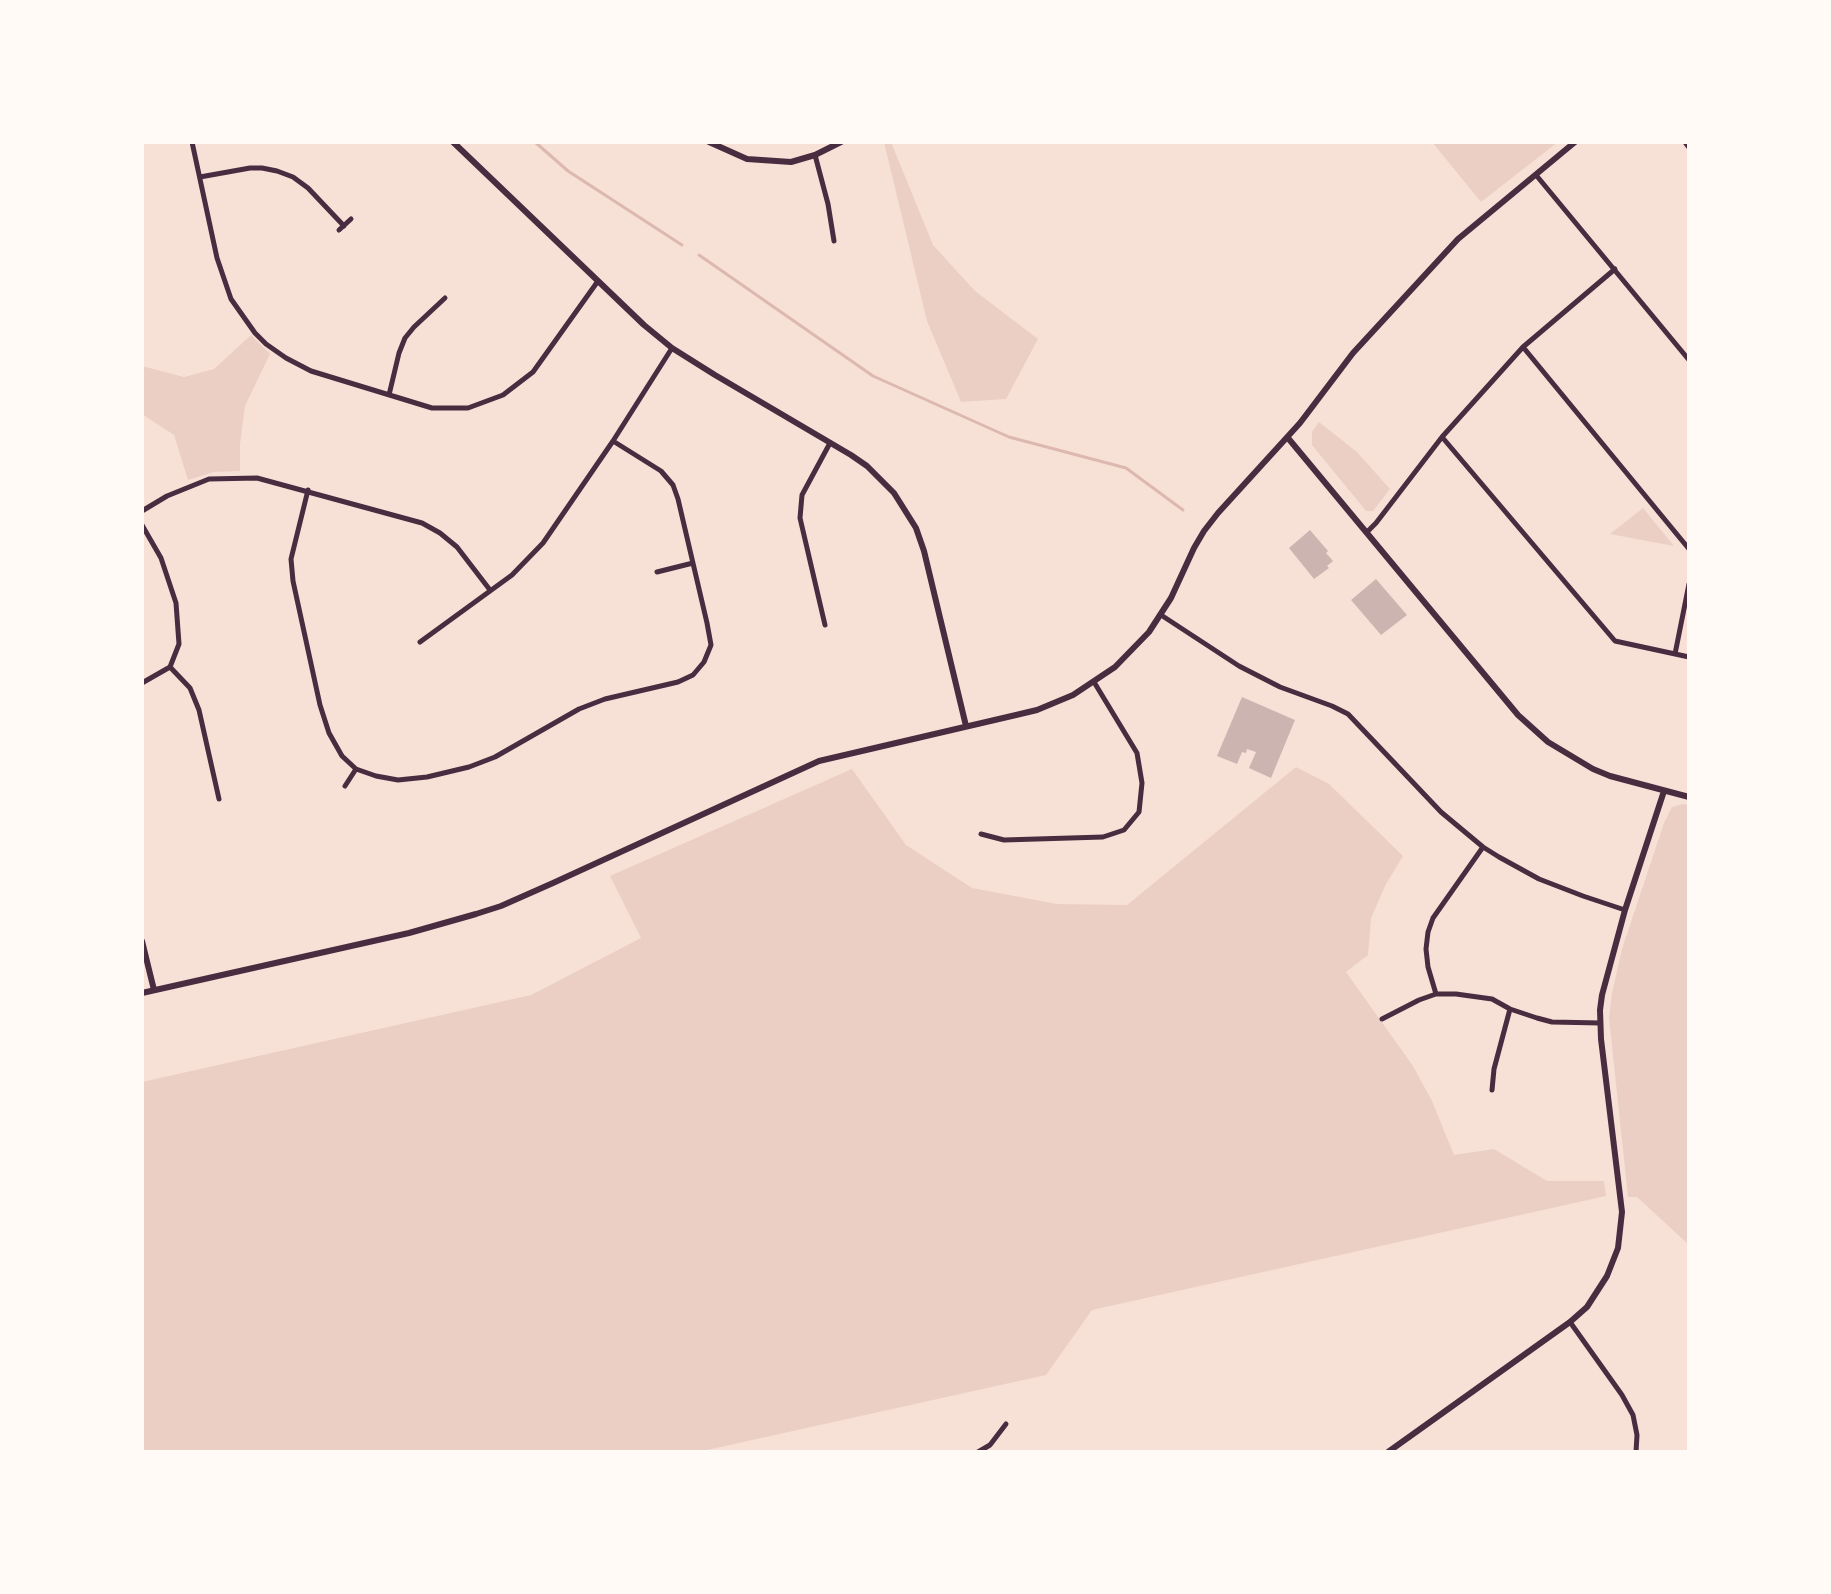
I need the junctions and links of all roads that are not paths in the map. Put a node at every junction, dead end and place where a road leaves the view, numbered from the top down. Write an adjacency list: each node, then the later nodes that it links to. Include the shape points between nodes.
1 (192, 142): 8 (street)
2 (453, 142): 12 (street)
3 (709, 142): 6 (street, via 747,159 791,162)
4 (841, 142): 6 (street)
5 (1575, 142): 7 (street)
6 (815, 155): 10 (street)
7 (1536, 175): 11 (street); 19 (street, via 1439,258 1353,353)
8 (200, 177): 9 (street, via 250,168 277,171 308,188 341,228); 17 (street, via 226,285 255,333 311,371)
9 (351, 219)
10 (834, 241)
11 (1615, 269): 14 (street); 16 (street)
12 (598, 281): 15 (street); 17 (street, via 533,372 503,395 468,408 432,408)
13 (445, 298): 17 (street, via 405,338)
14 (1523, 347): 18 (street); 26 (street)
15 (672, 348): 20 (street); 21 (street)
16 (1689, 360)
17 (389, 395)
18 (1442, 437): 25 (street); 34 (street, via 1615,641)
19 (1288, 438): 25 (street); 31 (street, via 1204,531)
20 (613, 441): 27 (street, via 661,471 673,485); 30 (street, via 543,543)
21 (830, 443): 32 (street, via 802,495 800,518); 39 (street, via 882,479 916,528)
22 (308, 490): 23 (street, via 257,478 209,479); 30 (street, via 422,523 457,547); 40 (street, via 291,559 293,581 329,733)
23 (142, 511)
24 (142, 525): 36 (street, via 161,558 176,603 179,644)
25 (1367, 532): 42 (street, via 1518,715 1548,742 1593,769)
26 (1689, 549)
27 (693, 563): 28 (street); 40 (street, via 711,645 693,675 579,709 469,767 398,780)
28 (657, 572)
29 (1689, 584): 34 (street)
30 (490, 590): 33 (street)
31 (1161, 615): 37 (street, via 1133,651); 46 (street, via 1239,666 1348,714 1441,812)
32 (825, 625)
33 (420, 642)
34 (1675, 654): 35 (street)
35 (1689, 657)
36 (170, 667): 38 (street); 44 (street, via 190,688 199,710)
37 (1094, 682): 39 (street, via 1037,710); 45 (street, via 1137,753 1139,812 1124,830 1103,837 1004,840)
38 (142, 683)
39 (966, 726): 49 (street, via 810,764 501,906 409,933)
40 (356, 769): 41 (street)
41 (345, 786)
42 (1664, 791): 43 (street); 47 (street)
43 (1689, 797)
44 (219, 799)
45 (981, 834)
46 (1483, 847): 47 (street, via 1539,879); 51 (street, via 1428,932 1427,958)
47 (1625, 910): 54 (street, via 1602,995)
48 (142, 941): 49 (street)
49 (154, 990): 50 (street)
50 (142, 993)
51 (1436, 994): 52 (street, via 1492,999); 53 (street)
52 (1510, 1009): 54 (street, via 1552,1022); 55 (street)
53 (1382, 1019)
54 (1600, 1023): 56 (street, via 1622,1223 1607,1276)
55 (1492, 1090)
56 (1570, 1322): 58 (street); 61 (street, via 1633,1415)
57 (1006, 1424): 59 (street)
58 (1399, 1449): 60 (street)
59 (978, 1452)
60 (1388, 1452)
61 (1636, 1452)

